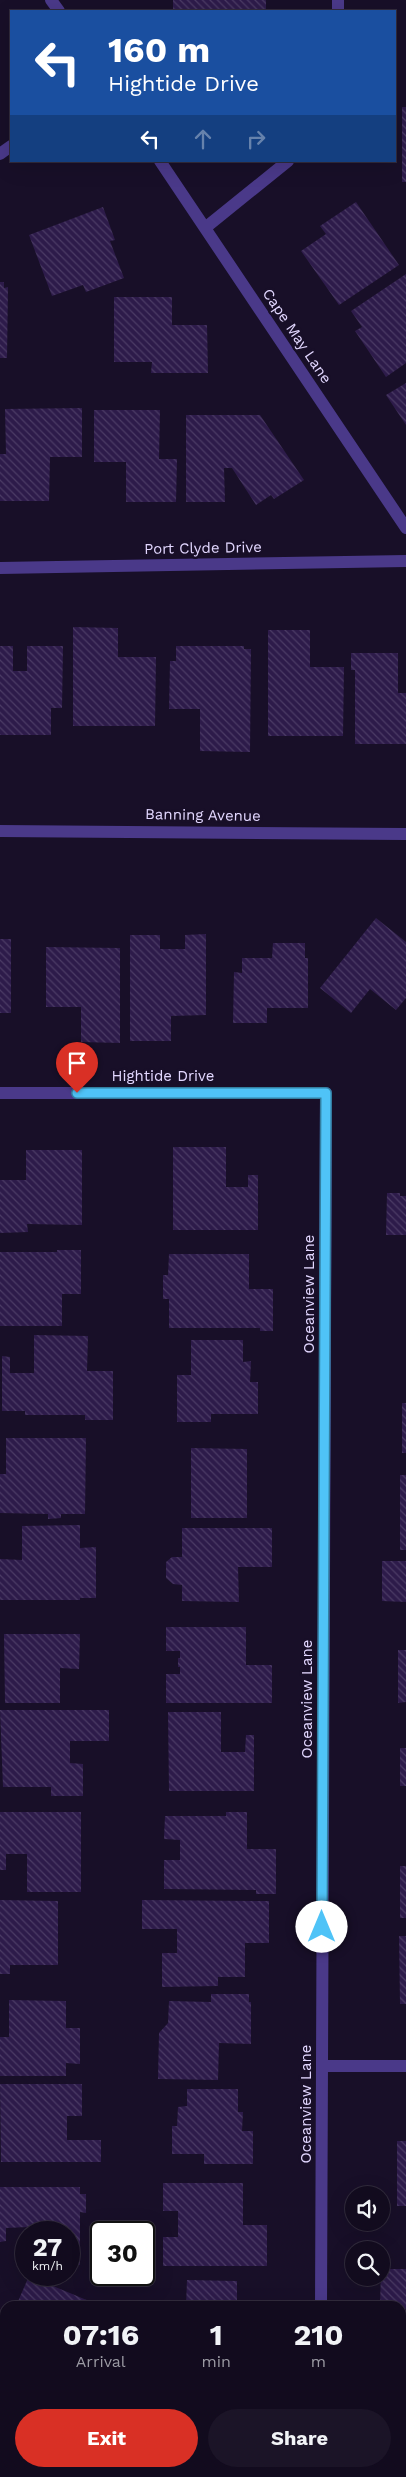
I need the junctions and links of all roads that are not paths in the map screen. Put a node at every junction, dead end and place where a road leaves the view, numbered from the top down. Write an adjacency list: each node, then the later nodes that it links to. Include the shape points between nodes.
1 (161, 162): 3 (street, Cape May Lane)
2 (287, 162): 3 (street)
3 (205, 228): 4 (street, Cape May Lane)
4 (406, 528)
5 (406, 561): 6 (street, Port Clyde Drive)
6 (0, 568)
7 (0, 831): 8 (street, Banning Avenue)
8 (406, 834)
9 (0, 1093): 10 (street, Hightide Drive)
10 (326, 1093): 11 (street, Oceanview Lane)
11 (322, 2066): 12 (street); 13 (street, Oceanview Lane)
12 (406, 2066)
13 (322, 2301)

